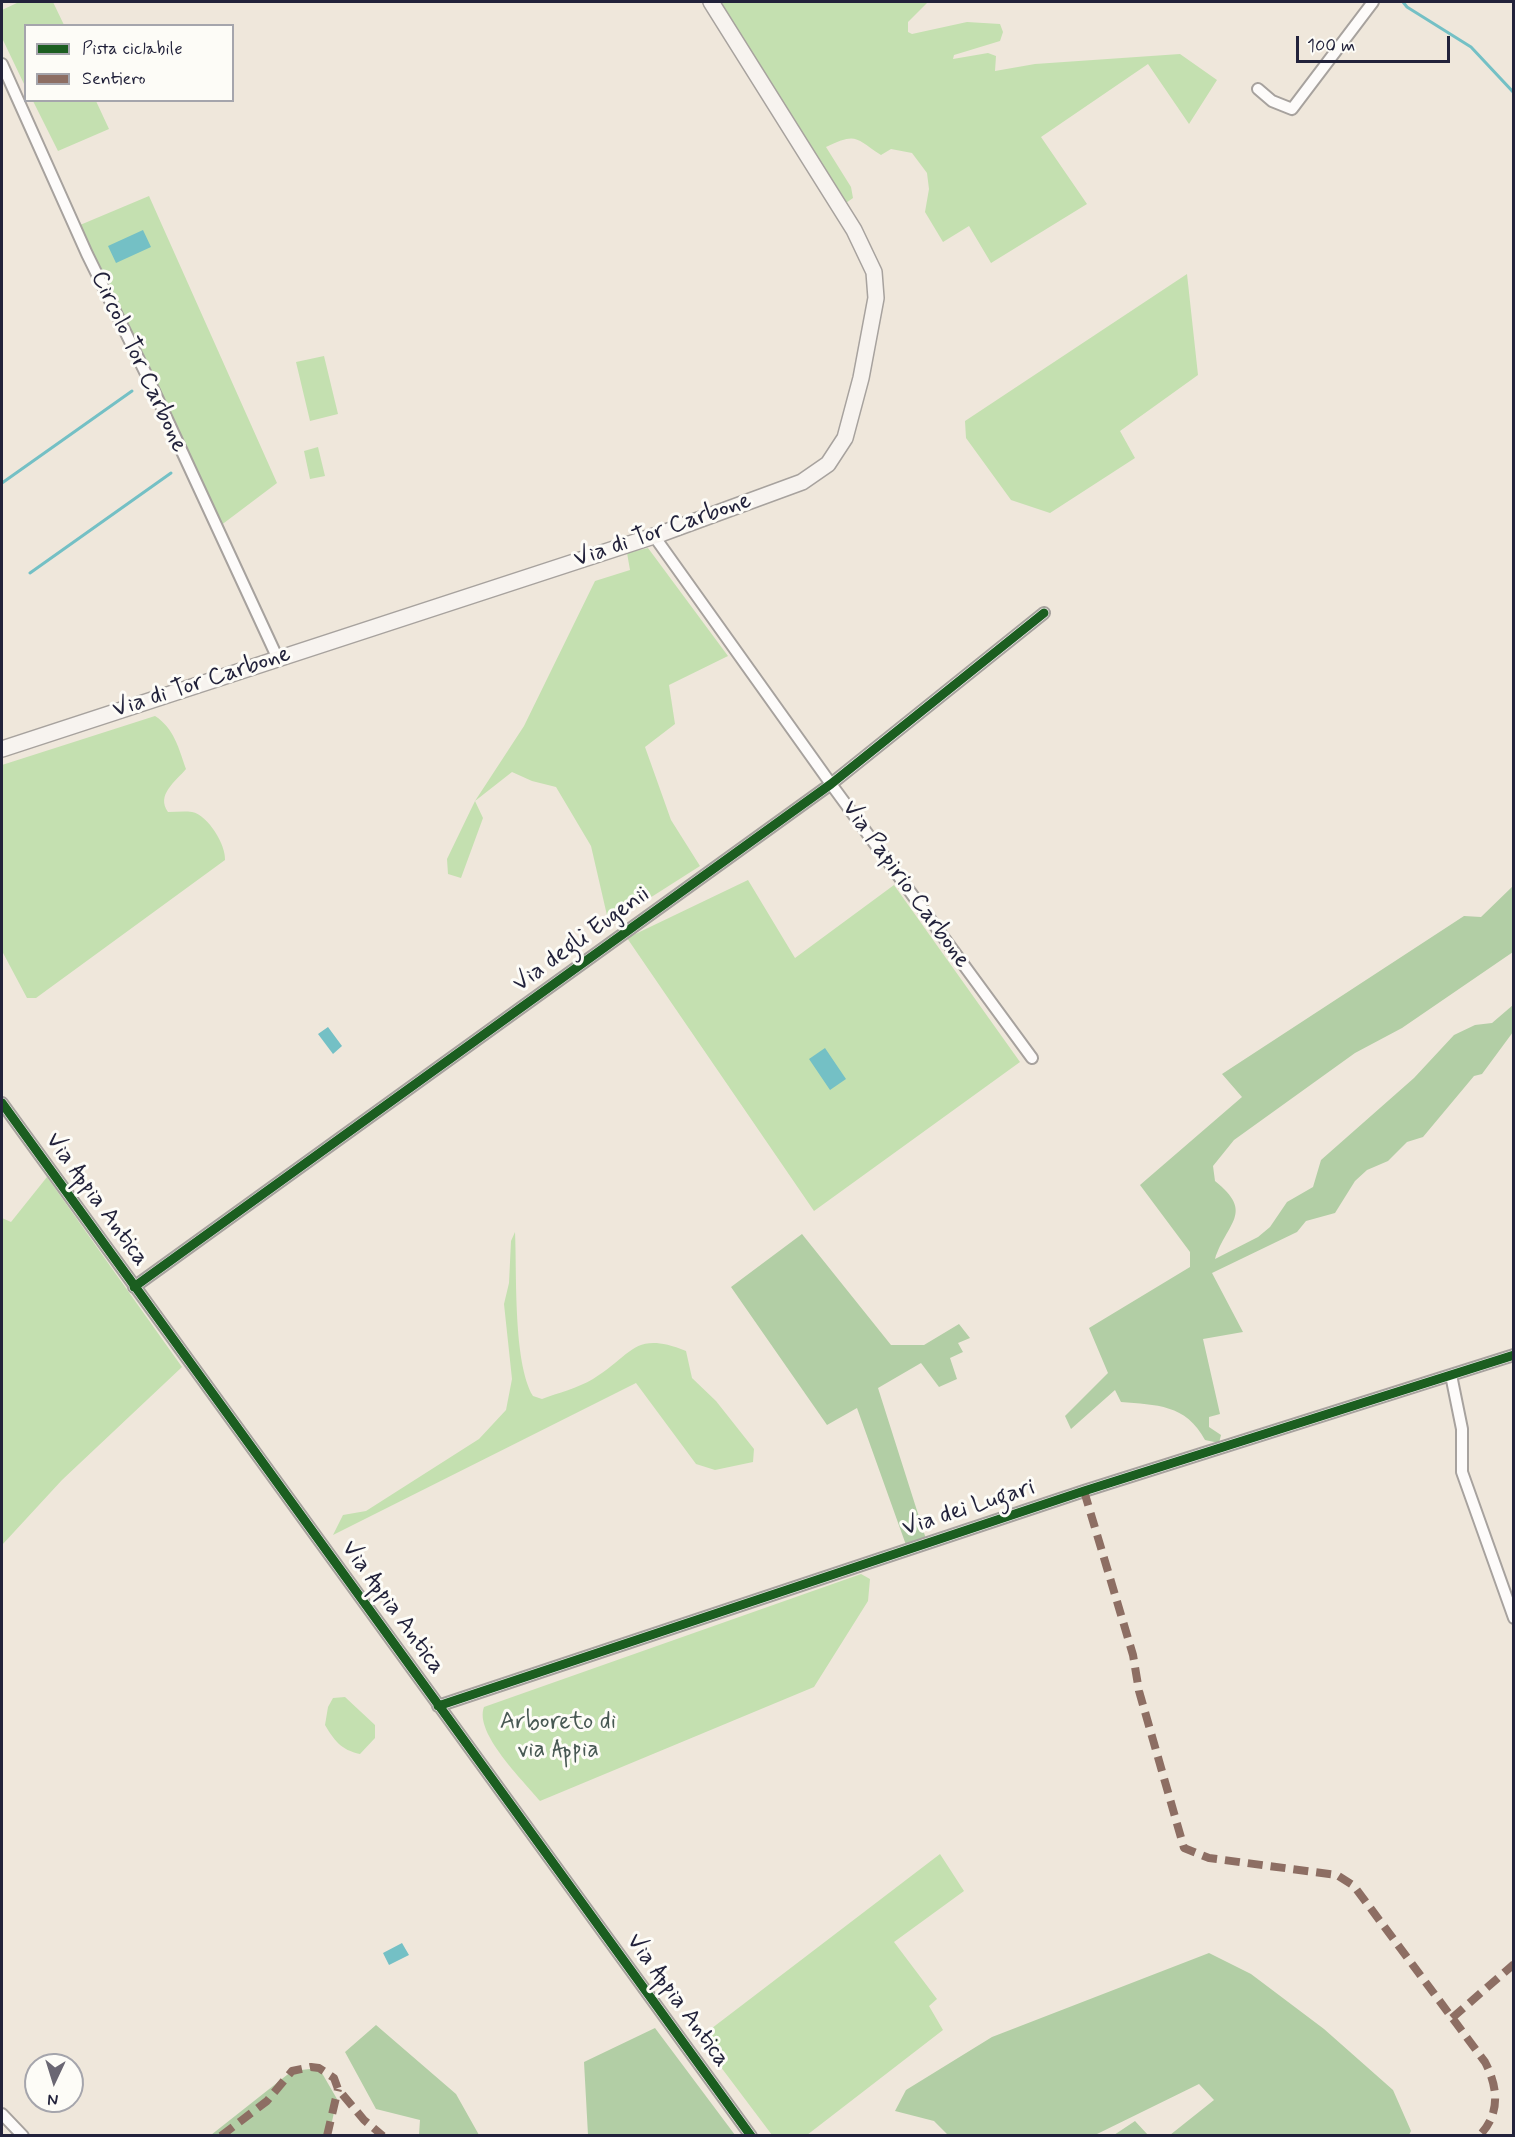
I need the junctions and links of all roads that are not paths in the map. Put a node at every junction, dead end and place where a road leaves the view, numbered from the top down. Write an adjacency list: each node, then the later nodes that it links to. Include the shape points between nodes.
1 (711, 2): 5 (main road, Via di Tor Carbone, via 854,230 872,266 876,298 851,418 843,444 828,464 796,485)
2 (1373, 2): 4 (street, via 1292,109)
3 (2, 64): 7 (street, Circolo Tor Carbone)
4 (1258, 90)
5 (654, 536): 7 (main road, Via di Tor Carbone); 9 (street, Via Papirio Carbone)
6 (1044, 613): 9 (street, Via degli Eugenii)
7 (278, 659): 8 (main road, Via di Tor Carbone)
8 (2, 749)
9 (831, 784): 10 (street, Via Papirio Carbone); 12 (street, Via degli Eugenii)
10 (1032, 1058)
11 (2, 1103): 12 (street, Via Appia Antica)
12 (134, 1287): 16 (street, Via Appia Antica)
13 (1514, 1355): 14 (street, Via dei Lugari)
14 (1451, 1375): 15 (street, via 1462,1430 1462,1472); 16 (street, Via dei Lugari, via 1073,1494)
15 (1514, 1618)
16 (438, 1706): 19 (street, Via Appia Antica)
17 (2, 2114): 18 (street)
18 (23, 2136)
19 (751, 2136)

